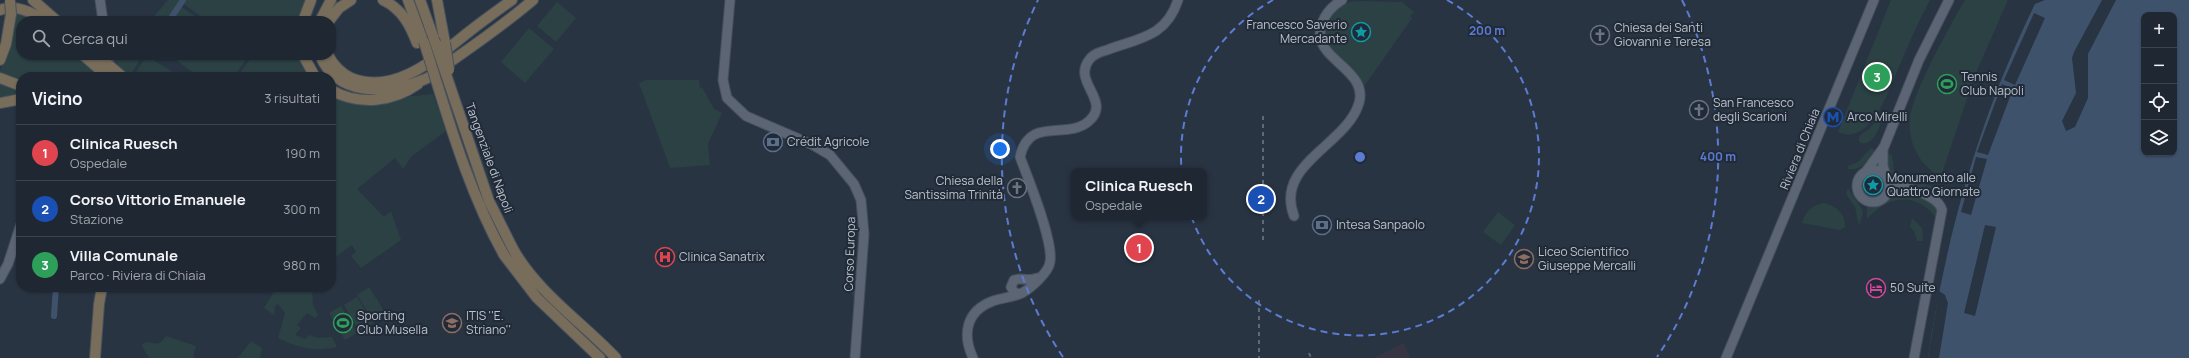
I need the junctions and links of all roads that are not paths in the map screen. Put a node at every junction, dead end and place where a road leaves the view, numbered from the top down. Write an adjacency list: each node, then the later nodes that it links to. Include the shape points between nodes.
1 (10, 0): 26 (highway, bridge, via 8,38)
2 (33, 0): 20 (highway)
3 (100, 0): 21 (main road)
4 (311, 0): 22 (highway)
5 (331, 0): 23 (highway)
6 (352, 0): 24 (highway, via 339,8)
7 (383, 0): 25 (highway, via 404,16)
8 (408, 0): 25 (highway)
9 (420, 0): 45 (highway, Tangenziale di Napoli, bridge)
10 (437, 0): 45 (highway, bridge)
11 (512, 0): 32 (highway, via 435,59 412,73 394,79 377,82 356,79 338,70)
12 (533, 0): 40 (highway, via 502,26)
13 (730, 0): 56 (main road, Corso Europa, via 723,80 727,98 746,116 813,145 834,159 854,184 863,209 862,278)
14 (1178, 0): 57 (main road, via 1163,27 1150,35 1098,53 1089,60 1084,69 1085,79 1097,103 1094,116 1088,122 1078,128 1039,132 1022,146 1020,157 1050,253 1048,268 1042,277 983,306 975,313 969,323 966,340)
15 (1342, 0): 49 (main road, via 1331,8 1320,28 1328,52 1356,81 1360,90 1358,105 1352,116 1296,177 1291,198)
16 (1874, 0): 58 (main road, Riviera di Chiaia)
17 (1949, 0): 46 (main road, via 1919,60)
18 (0, 10): 19 (highway, via 20,9)
19 (37, 16)
20 (51, 16)
21 (102, 16)
22 (305, 16)
23 (323, 16)
24 (333, 16)
25 (420, 43): 54 (highway, Tangenziale di Napoli, bridge, via 482,213 504,255 537,298)
26 (0, 60)
27 (89, 60): 33 (highway, bridge)
28 (103, 60): 35 (highway, bridge)
29 (109, 60): 34 (main road)
30 (306, 60): 36 (highway)
31 (322, 60): 37 (highway)
32 (331, 60)
33 (102, 72)
34 (104, 72)
35 (116, 72)
36 (312, 72)
37 (330, 72)
38 (336, 77): 40 (highway, via 356,87 383,89)
39 (0, 78): 41 (highway)
40 (423, 80): 42 (highway, via 407,92 381,99 354,98)
41 (16, 84)
42 (336, 92)
43 (16, 100): 44 (highway)
44 (0, 103)
45 (455, 103): 55 (highway, Tangenziale di Napoli, bridge, via 489,201 520,261 535,279)
46 (1884, 147): 47 (main road); 48 (main road, via 1882,158)
47 (1867, 170): 48 (main road, via 1877,170); 48 (main road, via 1859,177 1856,187 1857,192 1865,200 1881,200 1888,191)
48 (1887, 178): 59 (main road, via 1900,187 1932,197 1940,204 1942,210)
49 (1294, 216)
50 (16, 239): 51 (main road)
51 (0, 279)
52 (101, 292): 53 (highway)
53 (94, 358)
54 (600, 358)
55 (616, 358)
56 (855, 358)
57 (973, 358)
58 (1726, 358)
59 (1914, 358)

